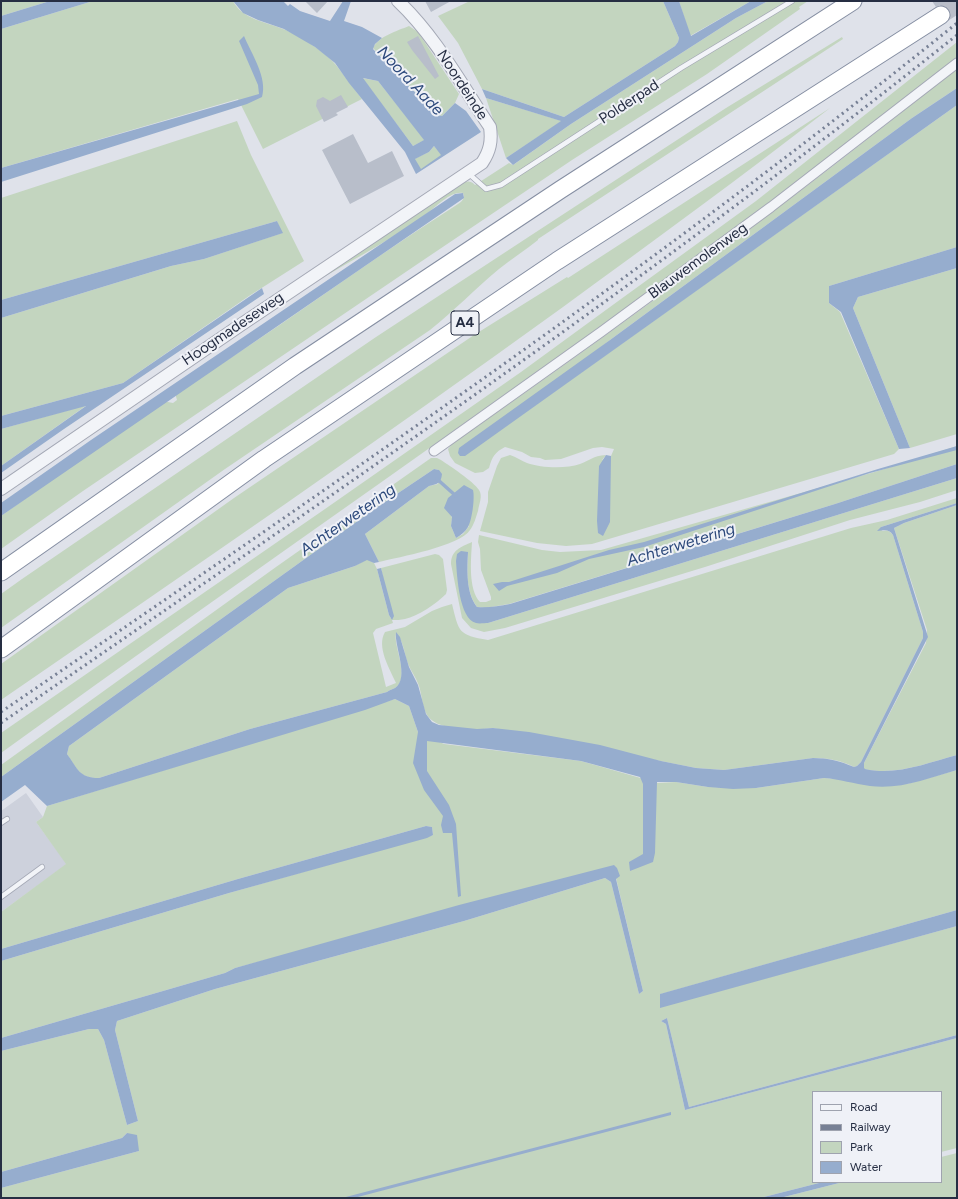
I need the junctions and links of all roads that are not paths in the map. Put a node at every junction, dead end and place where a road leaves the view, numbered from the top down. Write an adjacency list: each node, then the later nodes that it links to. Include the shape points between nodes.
1 (398, 1): 6 (street, Noordeinde, via 435,42 490,127 492,138 489,150 482,163)
2 (792, 1): 6 (lane, Polderpad, via 681,68 501,185 486,190)
3 (853, 1): 9 (highway, via 560,190 301,362)
4 (940, 15): 10 (highway, A4, via 564,257 277,450)
5 (957, 63): 7 (street, Blauwemolenweg, via 765,212)
6 (468, 173): 8 (street, Hoogmadeseweg)
7 (434, 451)
8 (1, 489)
9 (1, 572)
10 (1, 649)
11 (8, 819): 12 (lane)
12 (1, 824)
13 (42, 867): 14 (lane)
14 (1, 897)

